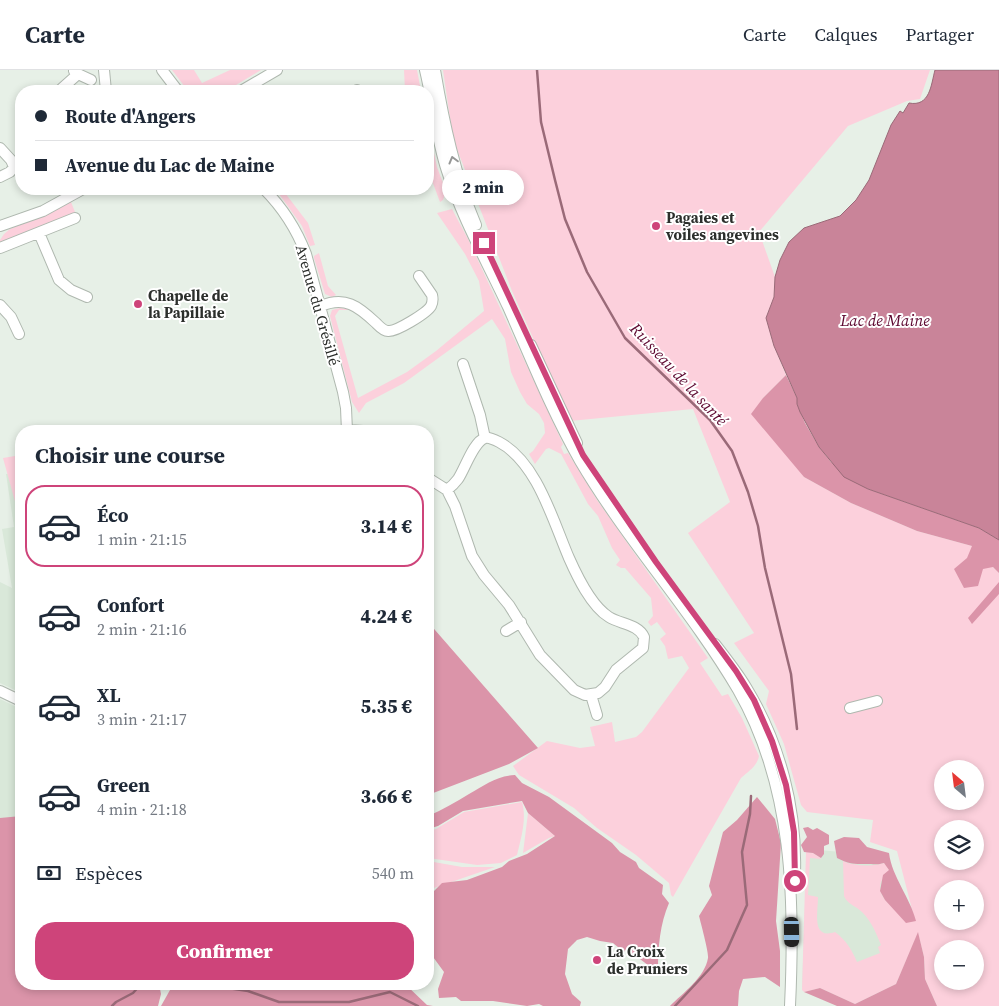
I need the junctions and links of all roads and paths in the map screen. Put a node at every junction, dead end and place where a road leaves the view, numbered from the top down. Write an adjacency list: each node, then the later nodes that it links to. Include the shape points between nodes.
1 (104, 70): 9 (street)
2 (162, 70): 10 (street)
3 (277, 70): 11 (street)
4 (425, 70): 12 (street)
5 (434, 70): 40 (street, one-way to 5, via 786,785 754,700 578,446 465,199 447,136)
6 (76, 72): 7 (street); 8 (street)
7 (91, 80)
8 (64, 85)
9 (105, 85)
10 (173, 85)
11 (251, 85)
12 (428, 85)
13 (434, 116): 40 (street, via 452,187 558,420 591,478 738,692 770,764)
14 (0, 148): 15 (street, via 14,167)
15 (0, 177)
16 (72, 195): 19 (street, via 42,211)
17 (270, 195): 25 (street, Avenue du Grésillé, via 285,212 300,239)
18 (75, 218): 20 (street)
19 (0, 226)
20 (39, 233): 21 (street); 23 (street, via 59,280)
21 (0, 248)
22 (419, 276): 25 (street, via 432,294 431,306 394,331 384,330 353,305 335,302)
23 (87, 297)
24 (0, 305): 26 (street, via 11,317)
25 (321, 306): 28 (street, Avenue du Grésillé, via 343,392)
26 (19, 334)
27 (463, 364): 29 (street)
28 (347, 425)
29 (485, 438): 31 (street, via 478,442 458,479); 35 (street, via 496,440 508,448 532,476 576,573 598,608 608,617 640,631 644,637 640,651 616,670 602,690)
30 (434, 482): 31 (street)
31 (447, 490): 32 (street, via 472,556)
32 (521, 622): 33 (street); 35 (street, via 540,655 552,668 577,692)
33 (506, 631)
34 (0, 691): 36 (street)
35 (591, 695): 39 (street)
36 (15, 698)
37 (877, 701): 38 (street)
38 (850, 708)
39 (597, 715)
40 (788, 820): 41 (street, via 792,916)
41 (790, 1006)

